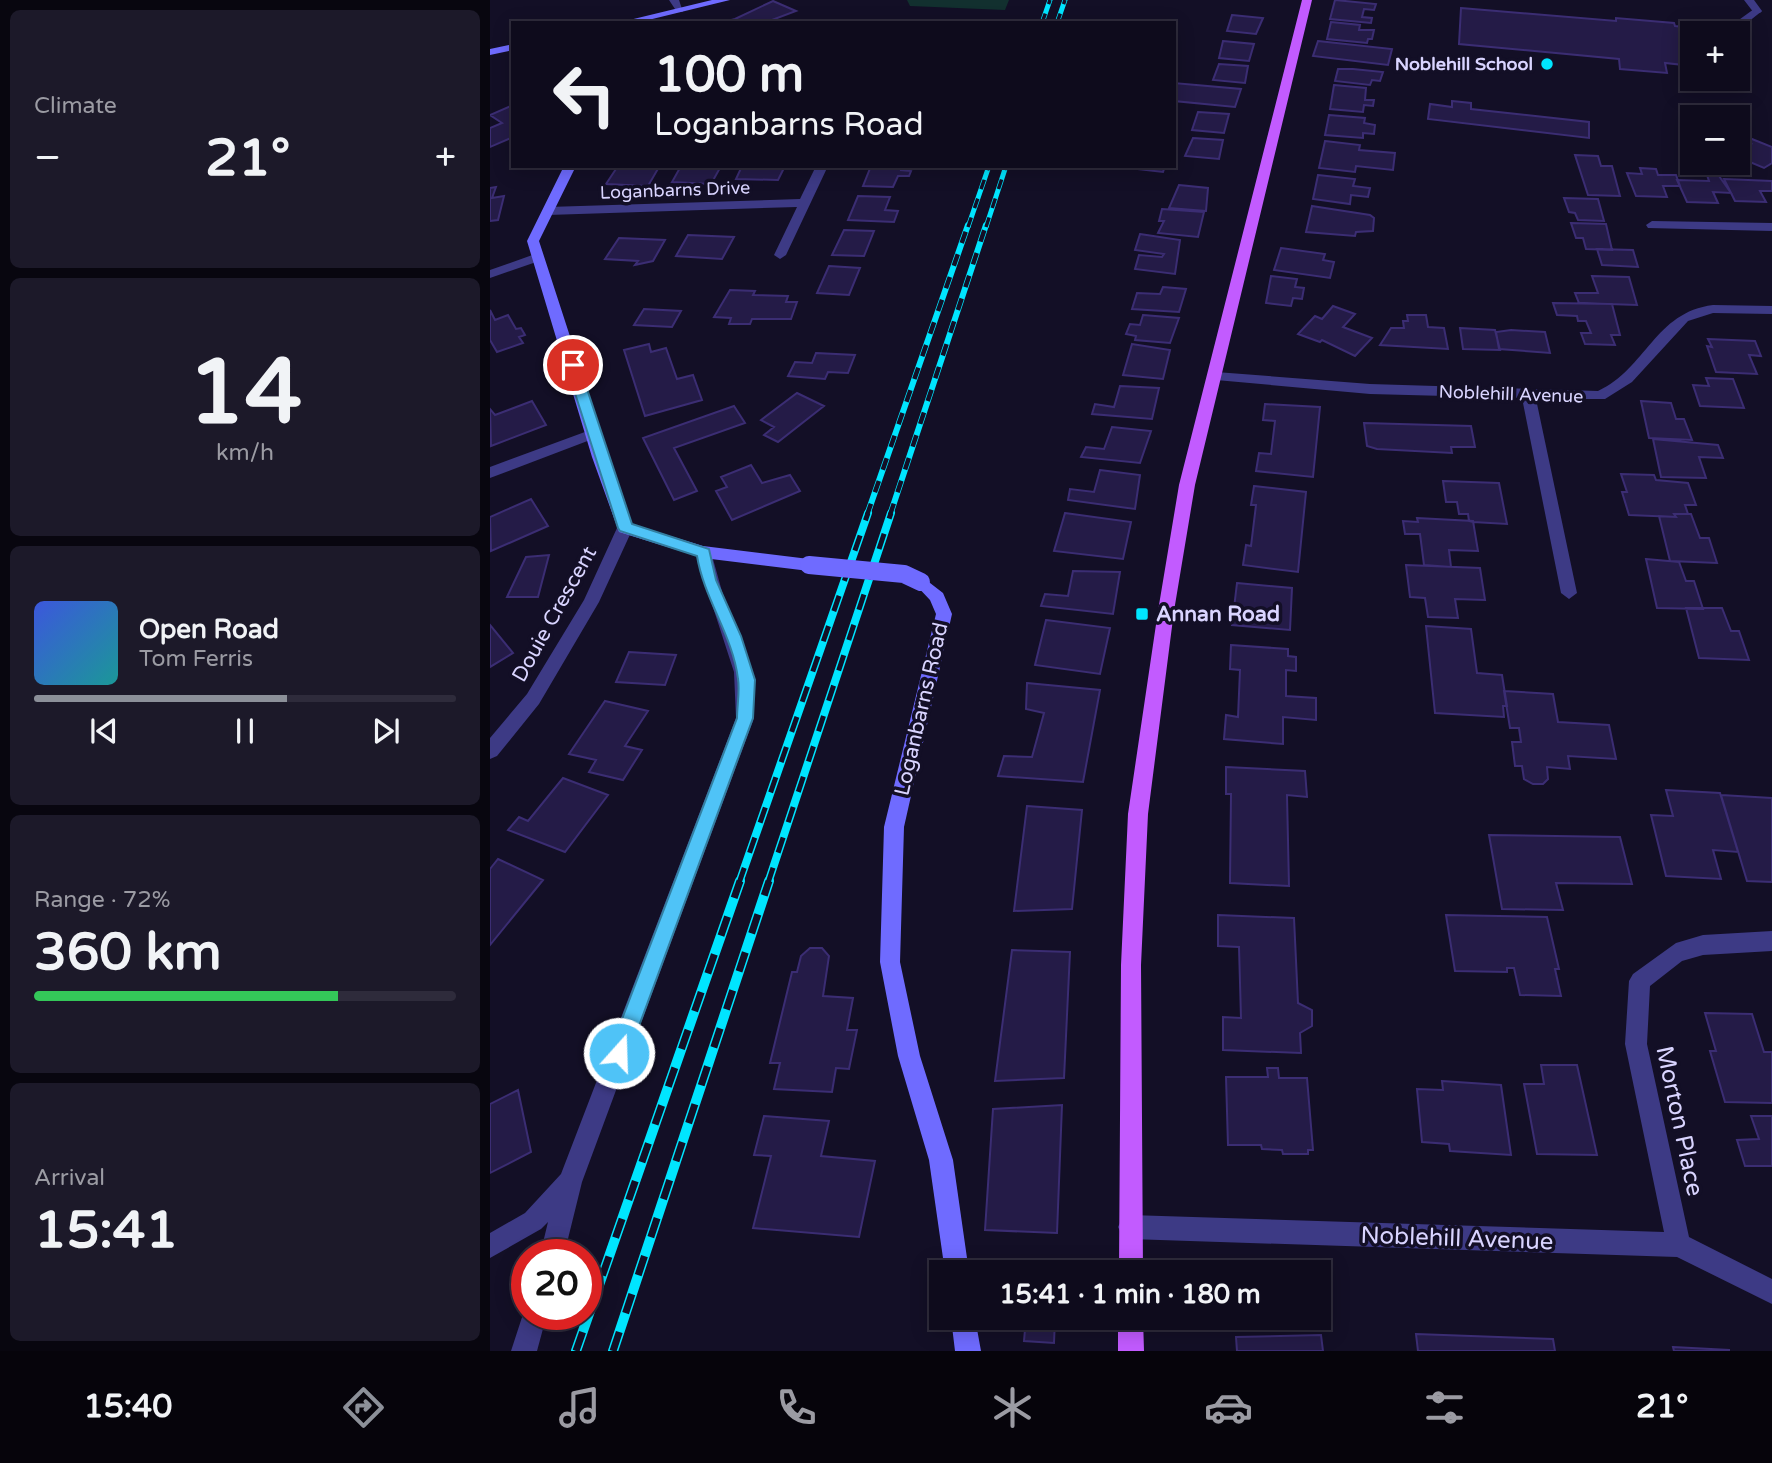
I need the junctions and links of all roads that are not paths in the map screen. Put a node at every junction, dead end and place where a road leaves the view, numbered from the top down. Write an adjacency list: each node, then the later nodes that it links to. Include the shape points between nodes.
1 (674, 0): 5 (street)
2 (725, 0): 5 (street)
3 (1307, 0): 21 (main road)
4 (1749, 0): 8 (street, via 1757,11)
5 (680, 10): 6 (street)
6 (666, 18): 7 (street)
7 (640, 21)
8 (1744, 21)
9 (511, 47): 10 (street)
10 (490, 52)
11 (569, 168): 14 (street)
12 (821, 168): 13 (street)
13 (803, 203): 14 (street, Loganbarns Drive); 17 (street)
14 (548, 211): 18 (street, via 533,241)
15 (1653, 225): 16 (street)
16 (1772, 227)
17 (780, 255)
18 (538, 257): 19 (street); 23 (street)
19 (490, 274)
20 (1772, 310): 22 (street, Noblehill Avenue, via 1697,311 1679,321 1618,391 1600,396)
21 (1216, 376): 22 (street, Noblehill Avenue, via 1370,389); 31 (main road, via 1185,498 1138,814 1131,965)
22 (1528, 395): 27 (street)
23 (593, 434): 24 (street); 25 (street)
24 (490, 473)
25 (625, 528): 26 (street, Loganbarns Road); 28 (street, Douie Crescent, via 591,602 533,699)
26 (704, 552): 30 (street, via 708,580 747,680 745,718); 35 (street, Loganbarns Road, bridge, via 904,574 922,582 937,597 944,614 894,827 890,962 909,1056 941,1160)
27 (1569, 593)
28 (490, 751)
29 (1772, 941): 33 (street, Morton Place, via 1689,949 1676,953 1640,981 1636,1044)
30 (570, 1182): 32 (street); 34 (street, via 533,1221)
31 (1130, 1227): 33 (street, Noblehill Avenue); 36 (main road)
32 (556, 1239)
33 (1679, 1245): 37 (street, Noblehill Avenue)
34 (490, 1246)
35 (955, 1260)
36 (1131, 1260)
37 (1772, 1292)
38 (530, 1330): 41 (street)
39 (965, 1330): 42 (street)
40 (1131, 1330): 43 (main road)
41 (524, 1351)
42 (968, 1351)
43 (1131, 1351)

